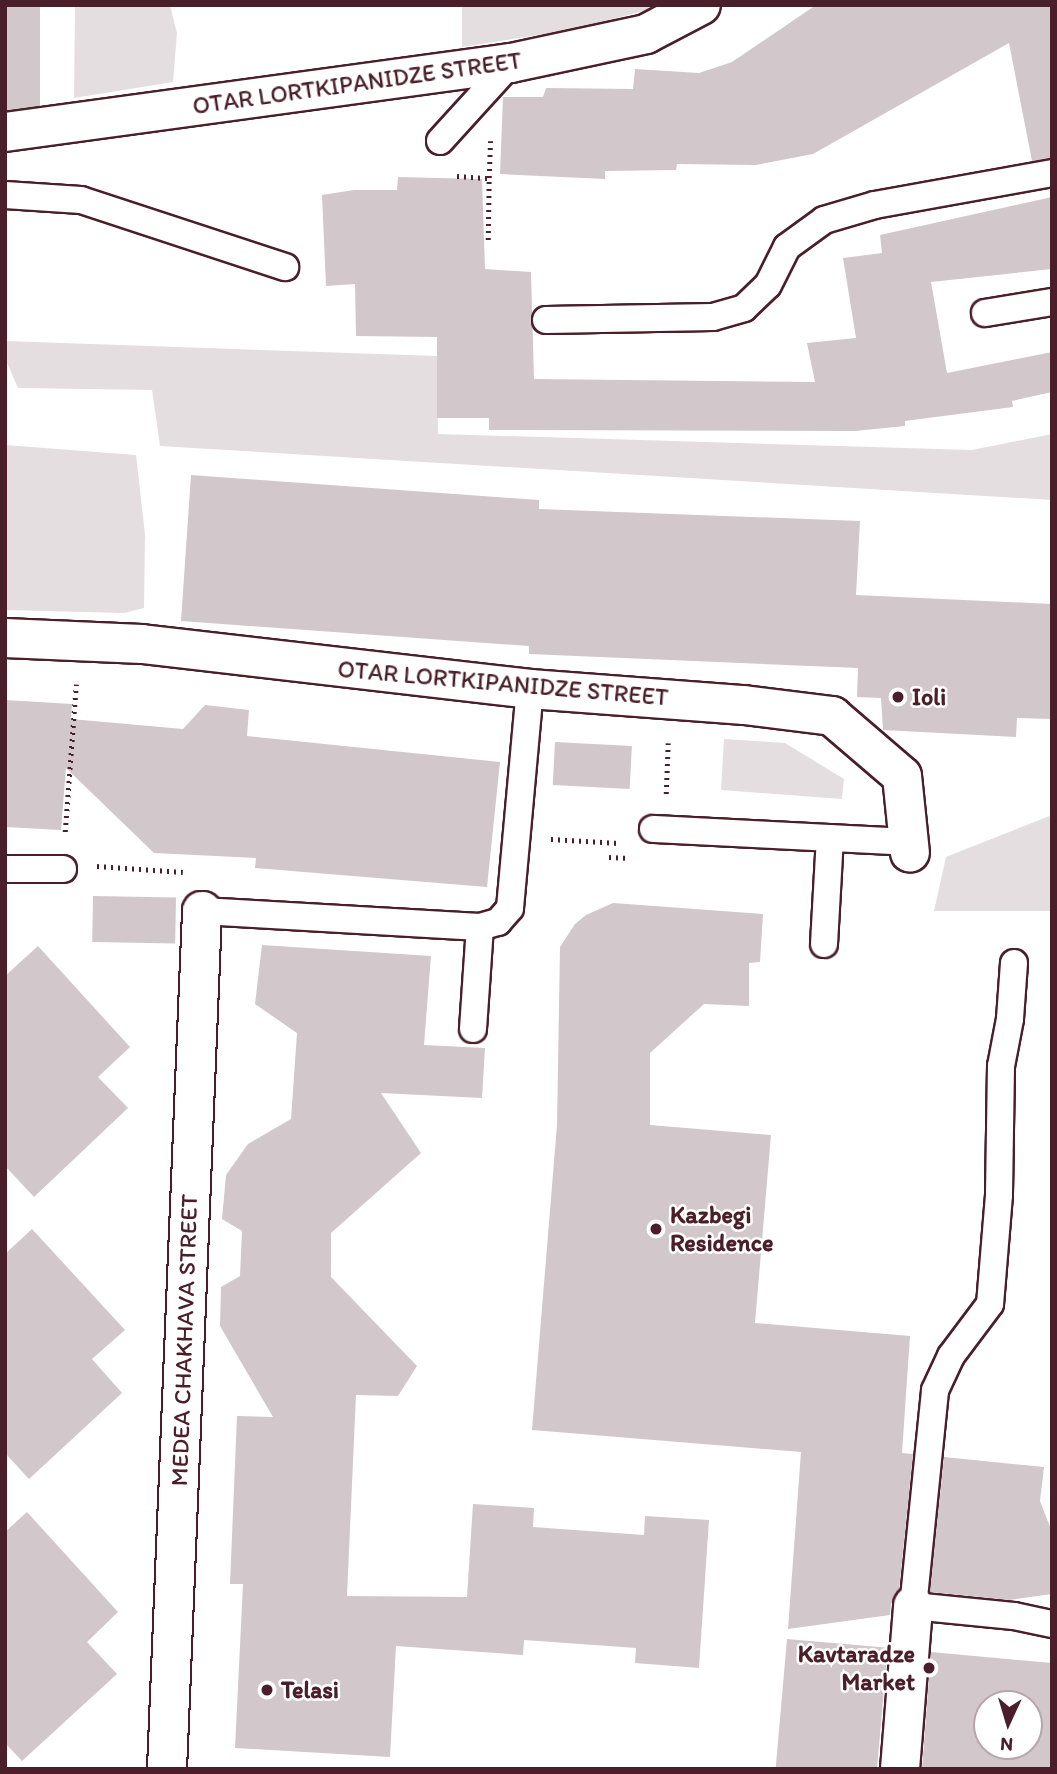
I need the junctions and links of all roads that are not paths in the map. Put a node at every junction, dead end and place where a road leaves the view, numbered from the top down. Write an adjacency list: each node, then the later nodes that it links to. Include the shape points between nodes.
1 (701, 5): 2 (street, OTAR LORTKIPANIDZE STREET, via 646,34)
2 (511, 63): 3 (street, OTAR LORTKIPANIDZE STREET); 4 (lane)
3 (5, 132)
4 (440, 141)
5 (1052, 173): 10 (lane, via 874,205 824,220 788,247 768,285 744,308 713,317)
6 (5, 195): 7 (lane, via 81,200)
7 (285, 267)
8 (1052, 302): 9 (lane)
9 (985, 313)
10 (546, 320)
11 (5, 638): 12 (street, OTAR LORTKIPANIDZE STREET, via 142,644)
12 (530, 689): 15 (street, OTAR LORTKIPANIDZE STREET, via 832,716 902,776); 19 (lane, via 510,908 498,922)
13 (658, 829): 14 (lane)
14 (830, 838): 15 (lane); 20 (lane)
15 (909, 848)
16 (64, 867): 17 (lane)
17 (5, 869)
18 (202, 911): 19 (lane); 25 (street, MEDEA CHAKHAVA STREET)
19 (480, 927): 22 (lane)
20 (824, 944)
21 (1014, 963): 23 (lane, via 1001,1066 999,1195 990,1304 951,1356 934,1391)
22 (472, 1029)
23 (913, 1606): 24 (lane); 26 (street)
24 (1052, 1623)
25 (167, 1769)
26 (900, 1769)

